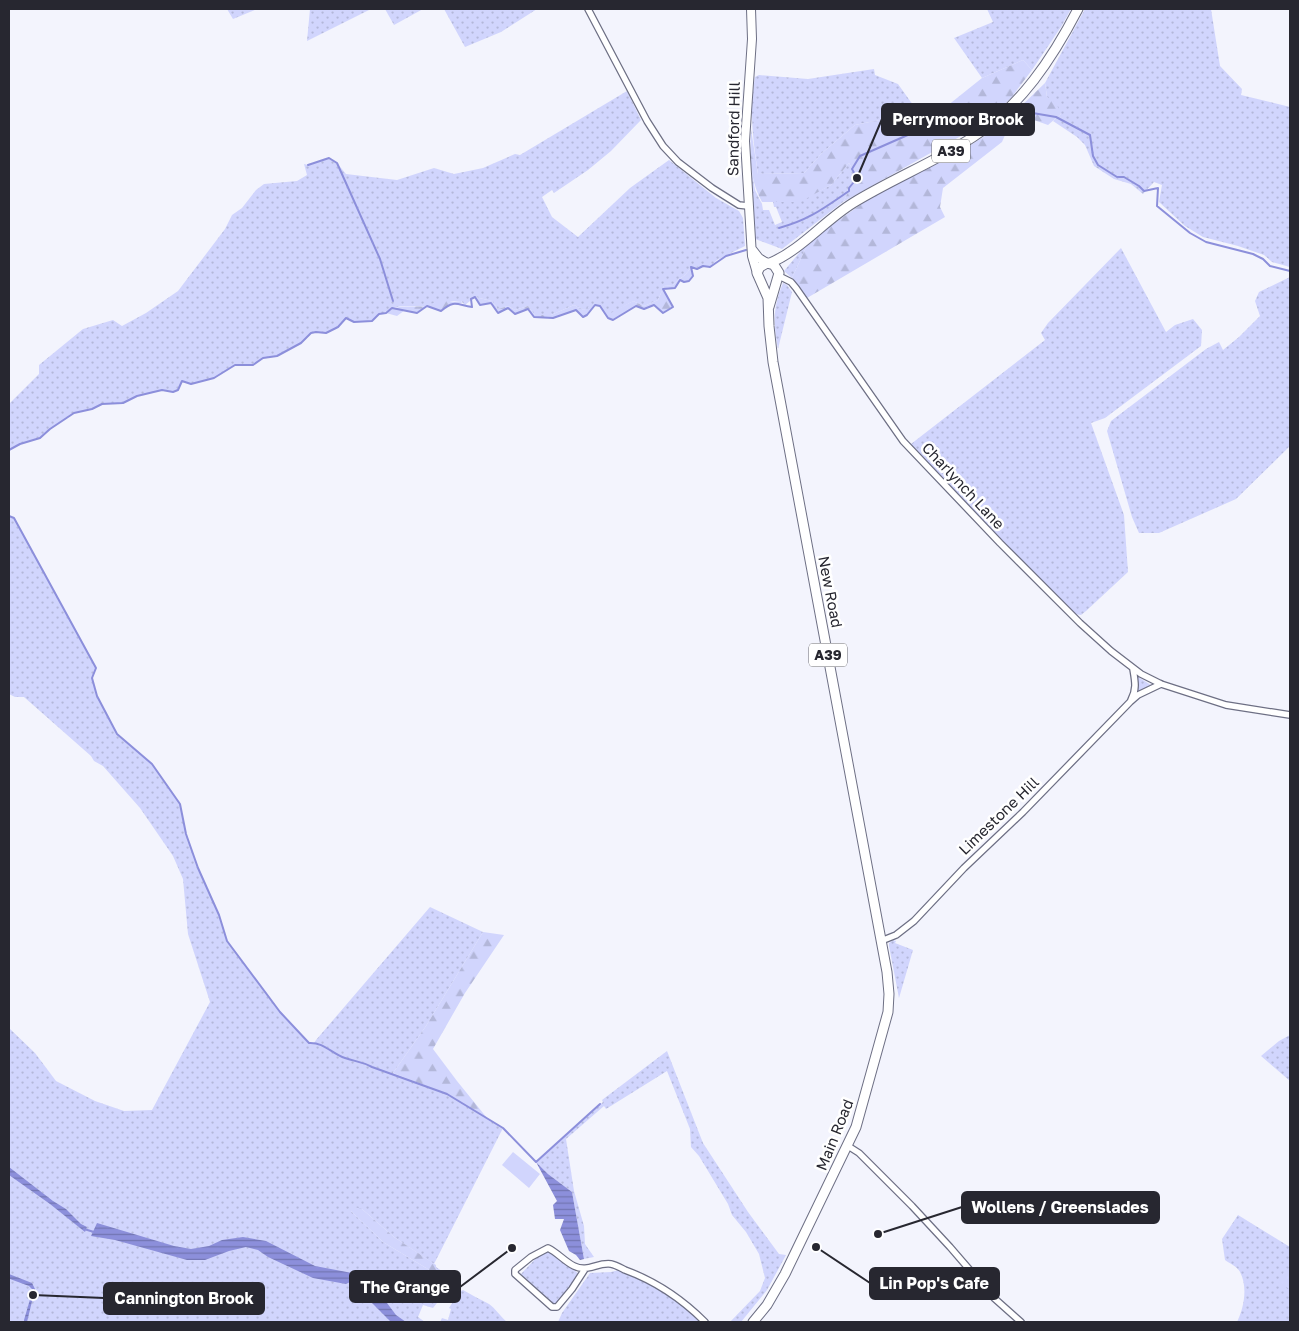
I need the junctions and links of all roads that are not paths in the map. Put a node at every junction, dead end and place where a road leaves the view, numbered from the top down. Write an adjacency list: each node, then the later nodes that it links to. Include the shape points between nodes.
1 (588, 9): 4 (street, via 663,146 712,188 740,205)
2 (751, 9): 4 (main road, Sandford Hill, via 745,141)
3 (1078, 9): 6 (main road, A39, via 1046,65 996,121 950,151 851,204)
4 (748, 206): 5 (main road, Sandford Hill)
5 (752, 250): 7 (main road); 8 (main road, Sandford Hill)
6 (787, 253): 7 (main road, A39); 9 (main road, A39)
7 (768, 263): 8 (main road, A39, via 760,267); 9 (main road, via 776,267)
8 (757, 274): 10 (main road, A39)
9 (777, 276): 10 (main road, via 768,285); 11 (main road, New Road / A39); 12 (street, Charlynch Lane, via 796,288 912,451 1080,623)
10 (761, 282): 11 (main road, New Road / A39)
11 (769, 307): 16 (main road, New Road / A39, via 773,362)
12 (1133, 669): 13 (street, Charlynch Lane); 14 (street, via 1136,682)
13 (1161, 684): 14 (street, Limestone Hill); 15 (street, Charlynch Lane, via 1226,705)
14 (1130, 702): 16 (street, Limestone Hill, via 914,921 896,935)
15 (1290, 715)
16 (881, 941): 17 (main road, Main Road / A39, via 888,983 888,1012 858,1122)
17 (848, 1146): 20 (main road, Main Road / A39, via 785,1274); 21 (street, via 912,1206 994,1298)
18 (585, 1269): 18 (street, via 556,1307 514,1274 531,1257 548,1248 574,1266); 19 (street, via 611,1264 642,1276 670,1293)
19 (705, 1322)
20 (753, 1322)
21 (1021, 1322)

